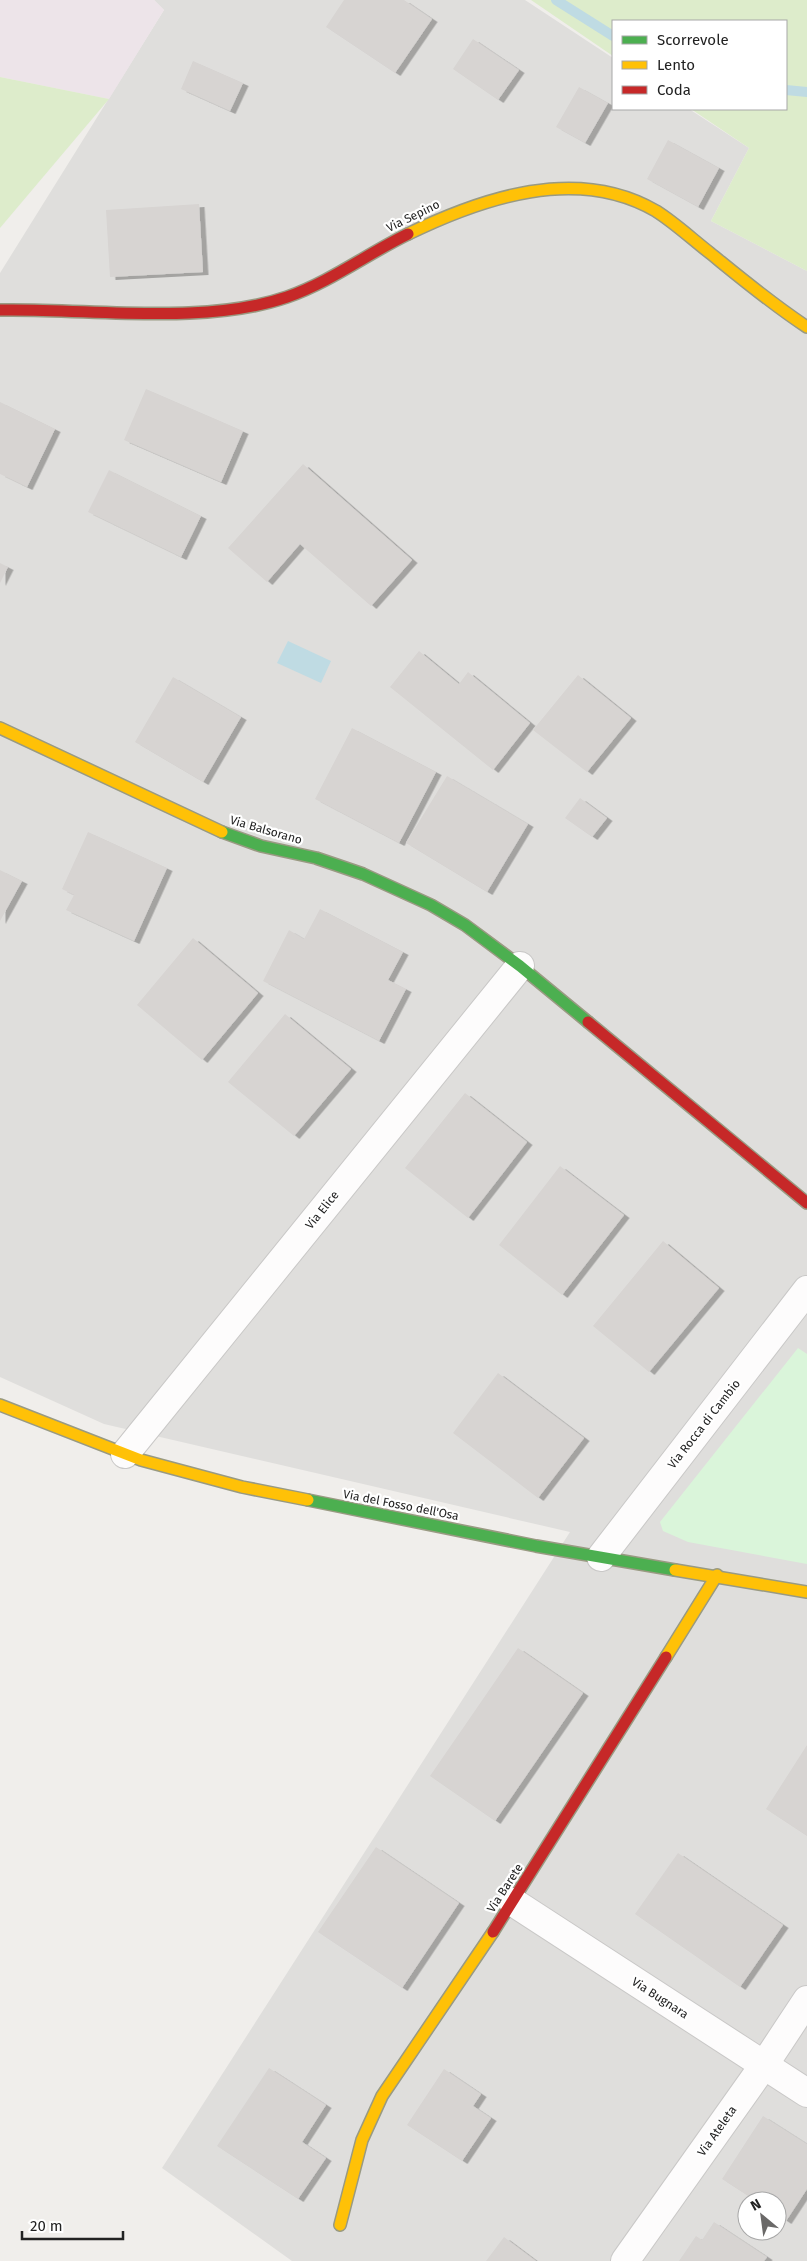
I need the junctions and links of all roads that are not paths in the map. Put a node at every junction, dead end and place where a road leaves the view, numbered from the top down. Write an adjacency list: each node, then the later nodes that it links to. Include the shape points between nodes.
1 (0, 310): 2 (street, Via Sepino, via 188,312 274,301 317,284 408,232 447,215 504,196 553,189 618,197 653,210)
2 (807, 327)
3 (0, 728): 4 (street, Via Balsorano, via 232,837 324,860 391,885 465,925)
4 (520, 966): 5 (street, Via Balsorano); 8 (street, Via Elice)
5 (807, 1203)
6 (807, 1290): 9 (street, Via Rocca di Cambio)
7 (0, 1406): 8 (street, Via del Fosso dell'Osa)
8 (125, 1454): 9 (street, Via del Fosso dell'Osa, via 242,1487)
9 (601, 1557): 10 (street, Via del Fosso dell'Osa)
10 (717, 1576): 11 (street, Via del Fosso dell'Osa); 12 (street, Via Barete)
11 (807, 1592)
12 (513, 1902): 14 (street, Via Bugnara); 16 (street, Via Barete, via 376,2107 359,2149)
13 (807, 2000): 14 (street, Via Ateleta)
14 (764, 2065): 15 (street, Via Bugnara); 17 (street, Via Ateleta)
15 (807, 2093)
16 (340, 2225)
17 (625, 2261)

